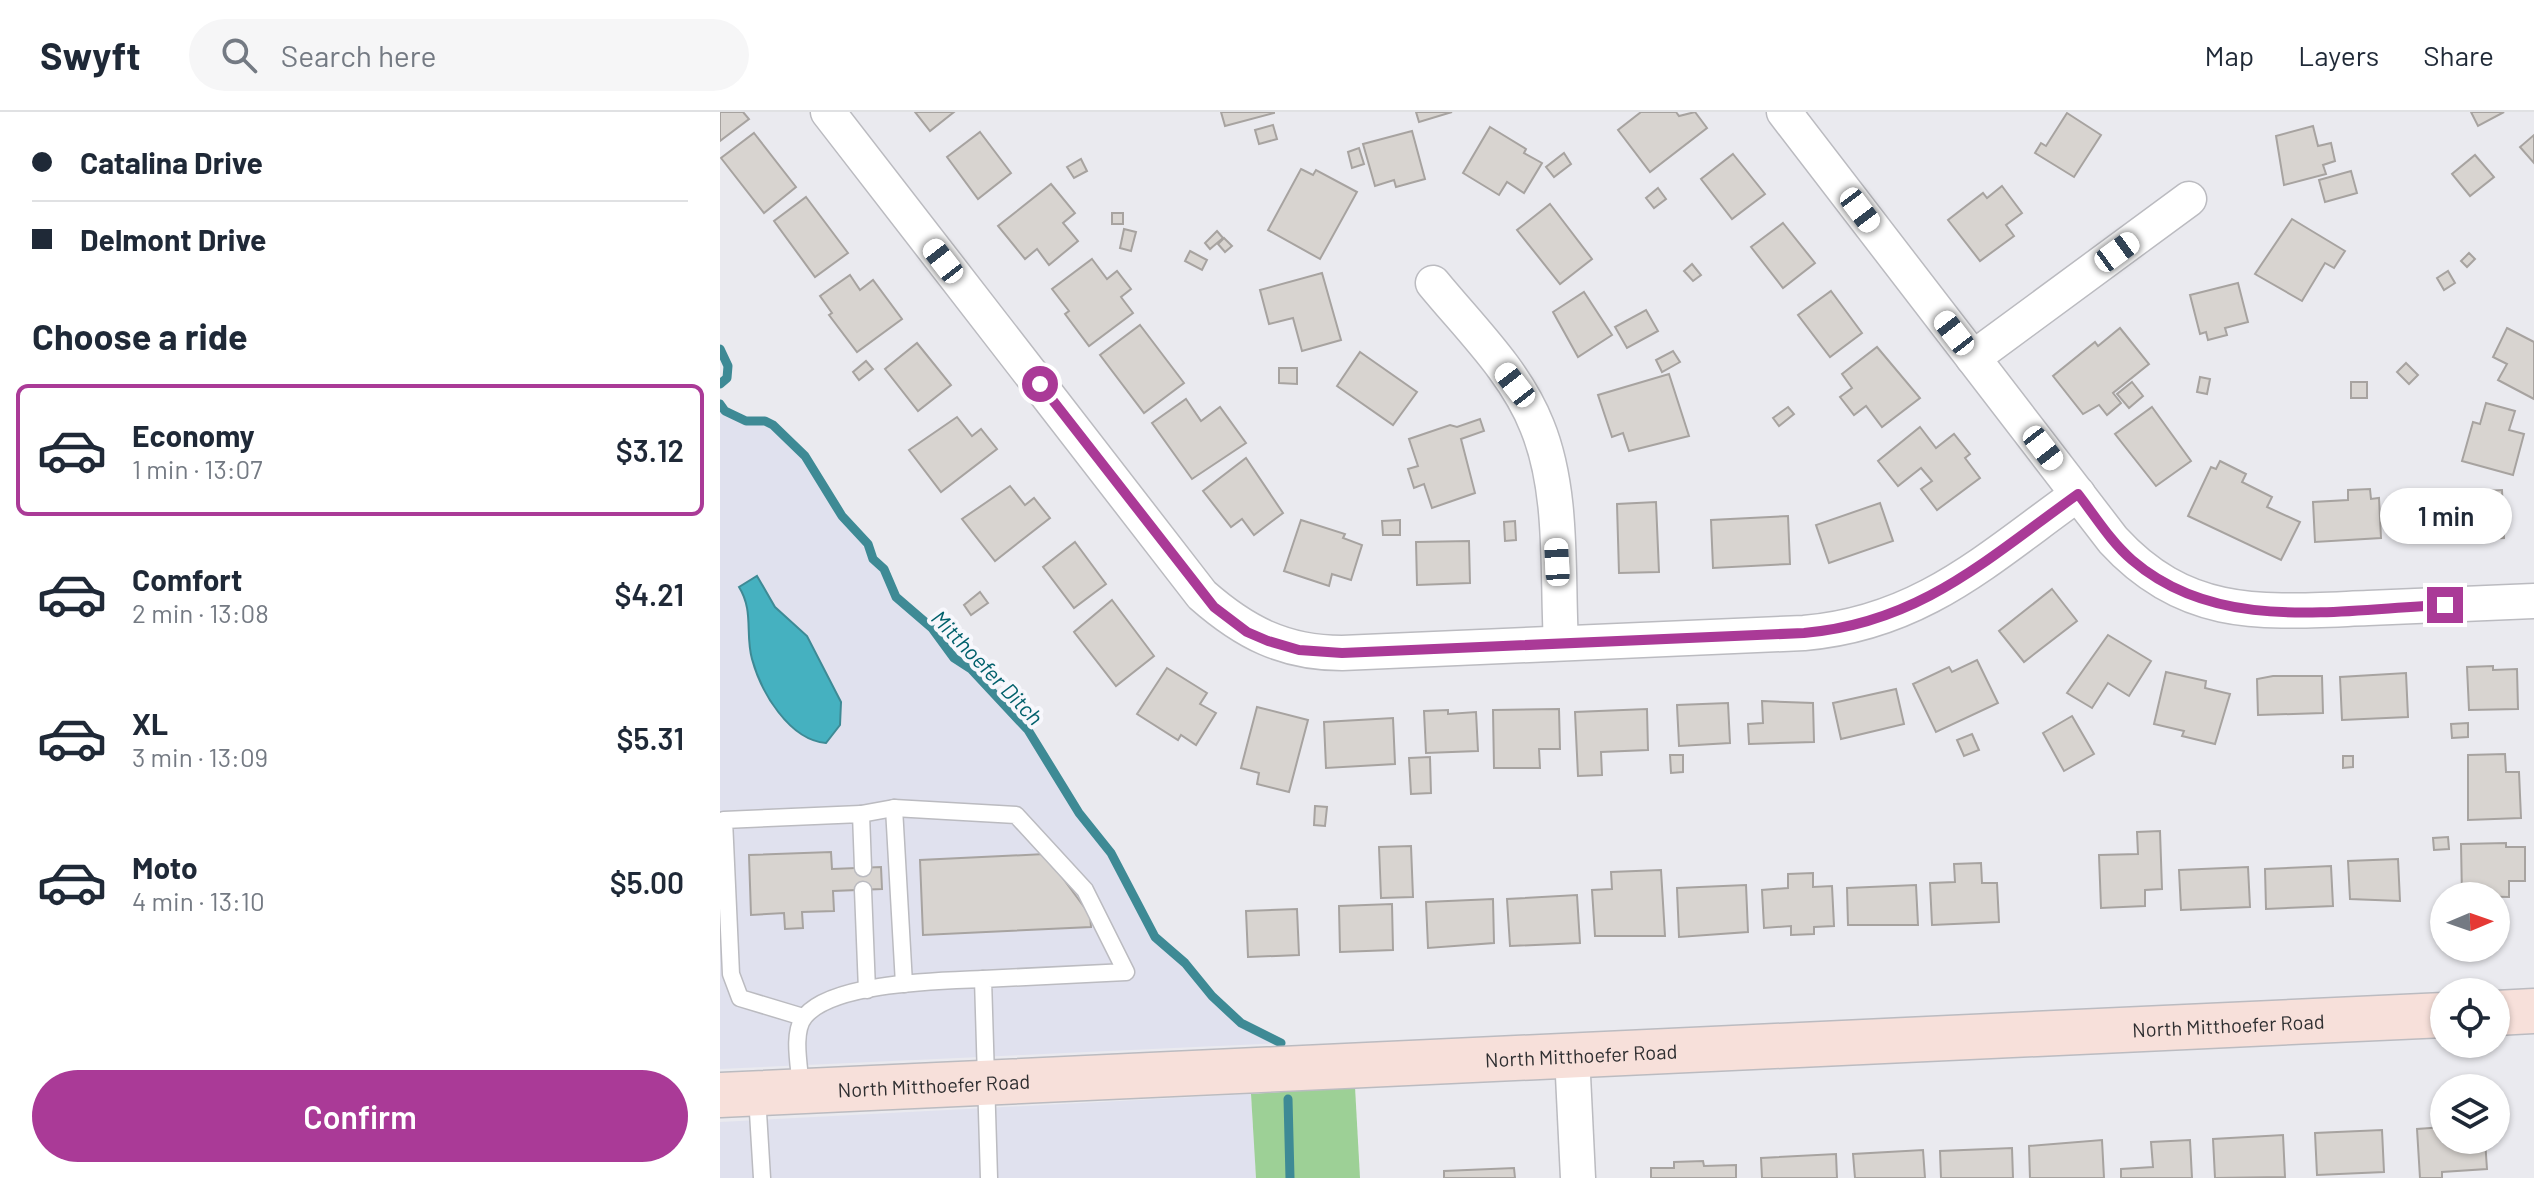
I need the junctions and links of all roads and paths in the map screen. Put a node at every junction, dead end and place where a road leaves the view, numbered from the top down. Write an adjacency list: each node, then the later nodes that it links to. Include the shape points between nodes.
1 (828, 112): 8 (street, via 1202,595 1247,632 1288,647 1331,653)
2 (1784, 112): 5 (street)
3 (2189, 199): 5 (street)
4 (1433, 283): 8 (street, via 1515,385 1541,437 1554,493)
5 (1973, 358): 6 (street)
6 (2078, 494): 7 (street, via 2131,560 2176,590 2216,605 2283,612); 8 (street, via 1947,588 1884,618 1804,633)
7 (2534, 601)
8 (1561, 643)
9 (894, 808): 10 (lane); 13 (lane, via 1016,815 1085,890 1126,972); 14 (lane)
10 (861, 814): 11 (lane); 19 (lane, via 724,820 731,974 740,998)
11 (863, 868)
12 (863, 890): 15 (lane)
13 (983, 979): 14 (lane); 21 (lane)
14 (904, 984): 15 (lane)
15 (867, 990): 19 (lane, via 821,1004)
16 (2534, 1011): 17 (main road)
17 (2510, 1012)
18 (2430, 1016): 20 (main road, North Mitthoefer Road)
19 (803, 1017): 22 (lane, via 798,1038)
20 (1572, 1055): 21 (main road, North Mitthoefer Road); 26 (street)
21 (985, 1082): 22 (main road, North Mitthoefer Road); 25 (lane)
22 (801, 1091): 23 (main road, North Mitthoefer Road)
23 (738, 1094): 24 (lane)
24 (762, 1178)
25 (989, 1178)
26 (1578, 1178)

